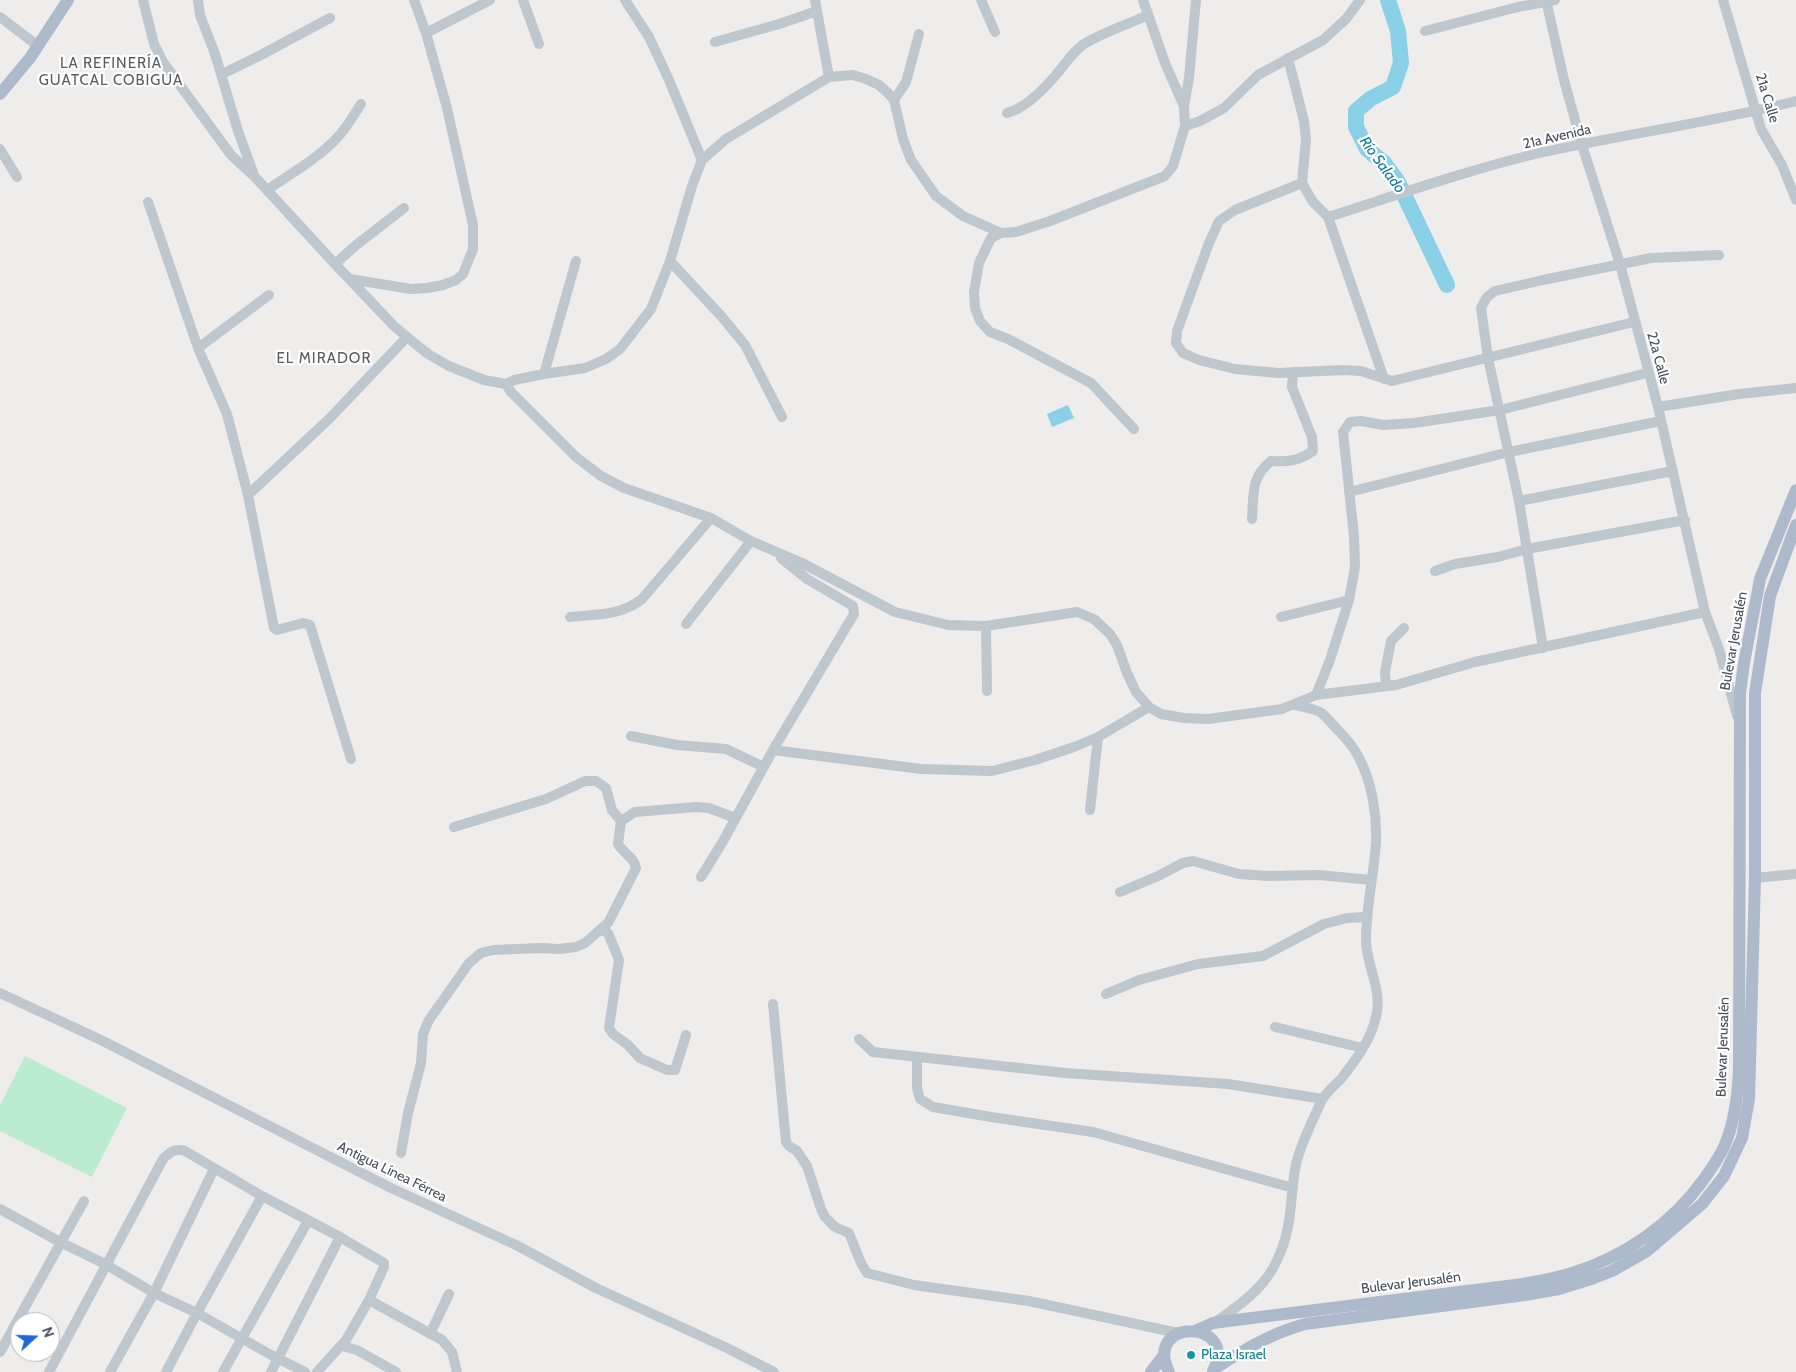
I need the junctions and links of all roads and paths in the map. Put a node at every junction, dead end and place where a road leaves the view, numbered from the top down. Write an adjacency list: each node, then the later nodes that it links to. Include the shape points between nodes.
1 (58, 0): 25 (main road)
2 (68, 0): 25 (main road)
3 (143, 0): 45 (street, via 154,44 163,62 231,155)
4 (198, 0): 28 (street, via 200,15)
5 (414, 0): 22 (street)
6 (490, 0): 22 (street)
7 (523, 0): 26 (street)
8 (625, 0): 43 (street, via 653,46)
9 (815, 0): 16 (street)
10 (981, 0): 21 (street)
11 (1143, 0): 17 (street)
12 (1196, 0): 31 (street)
13 (1360, 0): 27 (street, via 1324,40)
14 (1723, 0): 39 (street, 21a Calle)
15 (1549, 1): 20 (street); 41 (street, 22a Calle, via 1564,80)
16 (817, 11): 24 (street); 29 (street)
17 (1148, 15): 32 (street); 38 (street, via 1084,44 1043,89 1015,111)
18 (0, 17): 25 (street)
19 (330, 18): 28 (street)
20 (1425, 31)
21 (995, 32)
22 (426, 33): 58 (street, via 447,108 473,225 468,264 456,280 427,288 390,287)
23 (919, 34): 34 (street, via 906,82)
24 (715, 42)
25 (35, 43): 30 (main road); 33 (main road, via 15,77)
26 (539, 44)
27 (1288, 58): 40 (street, via 1258,74 1224,108); 46 (street, via 1305,130 1306,157)
28 (222, 74): 45 (street)
29 (829, 77): 34 (street, via 853,75 866,79); 43 (street, via 726,138)
30 (0, 83)
31 (1188, 83): 32 (street, via 1182,89); 37 (street)
32 (1176, 87): 37 (street)
33 (0, 94)
34 (894, 100): 52 (street, via 911,160 936,196 963,216)
35 (1796, 102): 39 (street, 21a Avenida)
36 (361, 104): 47 (street, via 335,140)
37 (1184, 107): 40 (street)
38 (1007, 112)
39 (1756, 112): 41 (street, 21a Avenida); 48 (street, 21a Calle)
40 (1186, 126): 52 (street, via 1173,166 1165,176 1050,221 1016,232)
41 (1582, 145): 51 (street, 21a Avenida, via 1536,154 1404,191); 57 (street, 22a Calle)
42 (0, 149): 44 (street)
43 (702, 160): 55 (street)
44 (17, 176)
45 (254, 176): 47 (street)
46 (1302, 182): 51 (street, via 1313,202); 64 (street, via 1235,210 1219,221 1177,331 1176,343 1183,353 1235,369)
47 (267, 190): 56 (street)
48 (1796, 200)
49 (148, 202): 62 (street)
50 (404, 208): 56 (street)
51 (1328, 217): 67 (street)
52 (1001, 233): 74 (street, via 991,238 979,263 974,292 980,321 990,332 1091,383)
53 (1719, 255): 57 (street, via 1651,258)
54 (576, 261): 66 (street)
55 (670, 261): 66 (street, via 651,309 620,349 585,368); 72 (street, via 745,345)
56 (335, 264): 58 (street)
57 (1620, 264): 60 (street, 22a Calle); 63 (street, via 1495,291 1481,308)
58 (350, 279): 61 (street)
59 (269, 295): 62 (street)
60 (1634, 322): 63 (street); 65 (street, 22a Calle)
61 (407, 337): 68 (street, via 449,366 484,380); 79 (street, via 330,418)
62 (198, 348): 79 (street, via 227,414)
63 (1488, 358): 67 (street, via 1402,379); 71 (street)
64 (1293, 372): 67 (street, via 1361,371); 82 (street, via 1292,387 1312,437 1313,451 1290,462 1271,462 1262,469 1255,483)
65 (1647, 372): 70 (street, 22a Calle); 71 (street)
66 (544, 374): 68 (street)
67 (1384, 379)
68 (506, 384): 81 (street, via 576,457 601,476 624,488)
69 (1796, 388): 70 (street)
70 (1658, 406): 73 (street, 22a Calle)
71 (1500, 410): 75 (street); 78 (street, via 1414,423 1350,422 1343,432)
72 (782, 417)
73 (1661, 421): 75 (street); 76 (street, 22a Calle)
74 (1134, 429)
75 (1509, 452): 78 (street); 80 (street)
76 (1673, 471): 80 (street); 83 (street, 22a Calle)
77 (1796, 490): 102 (main road, Bulevar Jerusalén, via 1760,579 1744,663)
78 (1349, 492): 89 (street, via 1356,567)
79 (248, 495): 106 (street, via 274,628 303,623 310,625)
80 (1519, 501): 87 (street)
81 (711, 518): 85 (street); 91 (street, via 633,606 618,613)
82 (1252, 519)
83 (1685, 520): 87 (street); 90 (street, 22a Calle)
84 (1796, 526): 114 (main road, Bulevar Jerusalén, via 1770,596 1754,694)
85 (752, 541): 86 (street); 93 (street)
86 (769, 549): 94 (street, via 895,612 948,625); 105 (street, via 807,579 853,606 854,614)
87 (1527, 549): 88 (street); 96 (street)
88 (1435, 571)
89 (1349, 600): 92 (street); 99 (street)
90 (1705, 612): 96 (street); 102 (street, 22a Calle)
91 (570, 617)
92 (1281, 617)
93 (686, 624)
94 (986, 626): 98 (street); 101 (street, via 1077,612 1086,614 1110,634 1136,692)
95 (1404, 628): 97 (street, via 1390,641)
96 (1543, 648): 97 (street)
97 (1386, 686): 99 (street)
98 (988, 690)
99 (1316, 695): 100 (street)
100 (1295, 705): 101 (street, via 1208,718 1161,714); 115 (street, via 1321,713 1359,757 1374,811 1376,842)
101 (1149, 707): 104 (street)
102 (1739, 724): 142 (main road, Bulevar Jerusalén, via 1737,1099 1724,1148 1694,1194 1659,1227 1626,1250 1556,1278)
103 (631, 736): 107 (street, via 726,749)
104 (1098, 737): 105 (street, via 1035,760 992,771 921,769); 108 (street)
105 (773, 750): 107 (street)
106 (351, 759)
107 (764, 767): 109 (street)
108 (1090, 810)
109 (735, 818): 110 (street, via 709,808 696,807 635,812); 113 (street)
110 (621, 821): 111 (street, via 612,810 606,788 596,781 585,781 546,799); 118 (street, via 618,844 636,868)
111 (454, 826)
112 (1796, 874): 114 (street)
113 (701, 877)
114 (1756, 878): 151 (main road, Bulevar Jerusalén, via 1746,1120 1742,1138 1724,1176 1681,1224 1630,1262 1575,1284 1525,1295 1305,1324 1262,1340)
115 (1371, 880): 116 (street, via 1318,875 1239,874 1193,861); 117 (street)
116 (1120, 892)
117 (1366, 917): 120 (street, via 1324,924 1263,956 1198,964 1139,980); 125 (street, via 1366,949 1378,998 1376,1017)
118 (602, 930): 123 (street, via 608,933 619,960 610,1019 613,1034 640,1058 667,1070 675,1070); 128 (street, via 576,947 493,950 481,953 469,962 423,1034 421,1063)
119 (0, 993): 161 (street, Antigua Línea Férrea, via 103,1041 392,1188 516,1244 596,1288)
120 (1106, 994)
121 (772, 1004): 144 (street, via 786,1142 797,1151 812,1175 825,1217 835,1227 849,1233 867,1273 914,1284 1029,1301)
122 (1275, 1027): 125 (street)
123 (686, 1035)
124 (859, 1039): 126 (street, via 873,1052)
125 (1363, 1048): 127 (street)
126 (917, 1057): 127 (street, via 1065,1073 1228,1084); 130 (street, via 920,1099 933,1107 1093,1132)
127 (1323, 1099): 130 (street, via 1300,1150)
128 (401, 1153)
129 (214, 1169): 131 (street); 137 (street, via 186,1151 170,1152 163,1159); 138 (street)
130 (1293, 1188): 142 (street, via 1283,1248 1269,1277 1244,1303)
131 (262, 1196): 134 (street); 141 (street)
132 (84, 1201): 136 (street)
133 (0, 1209): 136 (street)
134 (308, 1220): 135 (street); 146 (street)
135 (340, 1237): 140 (street, via 384,1263); 150 (street)
136 (60, 1242): 137 (street); 148 (street)
137 (105, 1264): 138 (street); 152 (street)
138 (154, 1293): 141 (street); 153 (street)
139 (449, 1294): 145 (street)
140 (369, 1300): 145 (street); 147 (street)
141 (197, 1313): 146 (street); 154 (street)
142 (1213, 1323): 143 (main road, Bulevar Jerusalén)
143 (1195, 1330): 144 (main road, Bulevar Jerusalén); 151 (main road, via 1215,1345 1217,1361)
144 (1178, 1333): 149 (main road, via 1166,1346)
145 (430, 1334): 160 (street, via 442,1340 452,1352)
146 (241, 1338): 150 (street); 155 (street)
147 (342, 1346): 158 (street); 159 (street, via 357,1350)
148 (0, 1352)
149 (1164, 1355): 162 (main road); 163 (main road)
150 (278, 1358): 156 (street); 157 (street)
151 (1214, 1371)
152 (49, 1372)
153 (110, 1372)
154 (166, 1372)
155 (223, 1372)
156 (271, 1372)
157 (305, 1372)
158 (317, 1372)
159 (394, 1372)
160 (457, 1372)
161 (774, 1372)
162 (1151, 1372)
163 (1169, 1372)

